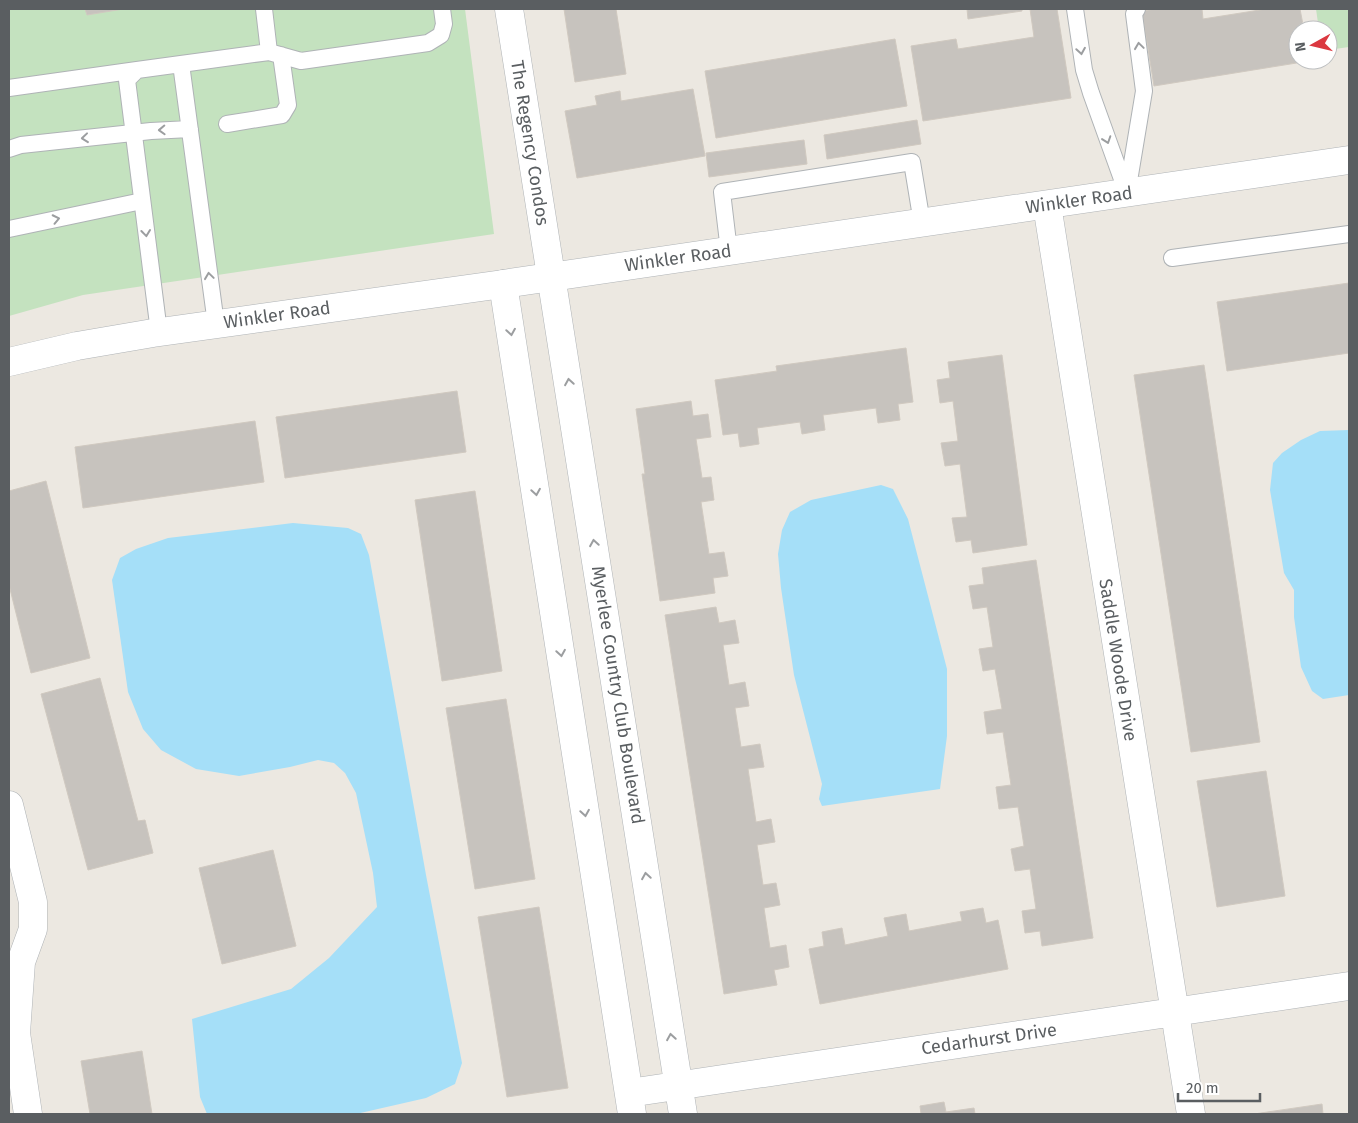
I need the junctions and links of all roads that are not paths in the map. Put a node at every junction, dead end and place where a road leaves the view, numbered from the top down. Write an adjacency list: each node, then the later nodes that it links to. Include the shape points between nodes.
1 (264, 9): 6 (lane)
2 (442, 9): 6 (lane, via 444,24 441,35 428,43 301,61)
3 (509, 9): 23 (street, The Regency Condos)
4 (1075, 9): 15 (lane, one-way to 15, via 1084,70)
5 (1137, 9): 15 (lane, one-way to 5, via 1144,90 1134,14)
6 (275, 54): 7 (lane); 10 (lane, via 288,104 282,116)
7 (181, 64): 8 (lane); 11 (lane)
8 (137, 70): 9 (lane); 12 (lane, via 127,80)
9 (9, 88)
10 (227, 124)
11 (190, 129): 12 (lane, one-way to 12); 25 (lane, one-way to 11)
12 (134, 132): 13 (lane, one-way to 13); 16 (lane)
13 (9, 149)
14 (1349, 160): 15 (street, Winkler Road)
15 (1127, 193): 17 (street, Winkler Road)
16 (142, 201): 19 (lane, one-way to 16); 26 (lane, one-way to 26)
17 (1046, 205): 18 (street, Winkler Road); 30 (street, Saddle Woode Drive)
18 (922, 223): 21 (street, Winkler Road); 21 (lane, via 912,162 722,192)
19 (9, 229)
20 (1349, 234): 22 (lane)
21 (730, 250): 23 (street, Winkler Road)
22 (1172, 258)
23 (552, 276): 24 (street, Winkler Road); 31 (street, Myerlee Country Club Boulevard, one-way to 23)
24 (503, 284): 25 (street, Winkler Road); 32 (street, one-way to 32)
25 (216, 324): 26 (street, Winkler Road)
26 (159, 332): 27 (street, Winkler Road)
27 (9, 362)
28 (9, 804): 33 (street, via 33,902 33,929 21,962 16,1033)
29 (1349, 986): 30 (street, Cedarhurst Drive)
30 (1175, 1011): 31 (street, Cedarhurst Drive); 35 (street, Saddle Woode Drive)
31 (679, 1085): 32 (street, Cedarhurst Drive); 34 (street, Myerlee Country Club Boulevard)
32 (630, 1103)
33 (28, 1114)
34 (683, 1114)
35 (1191, 1114)

